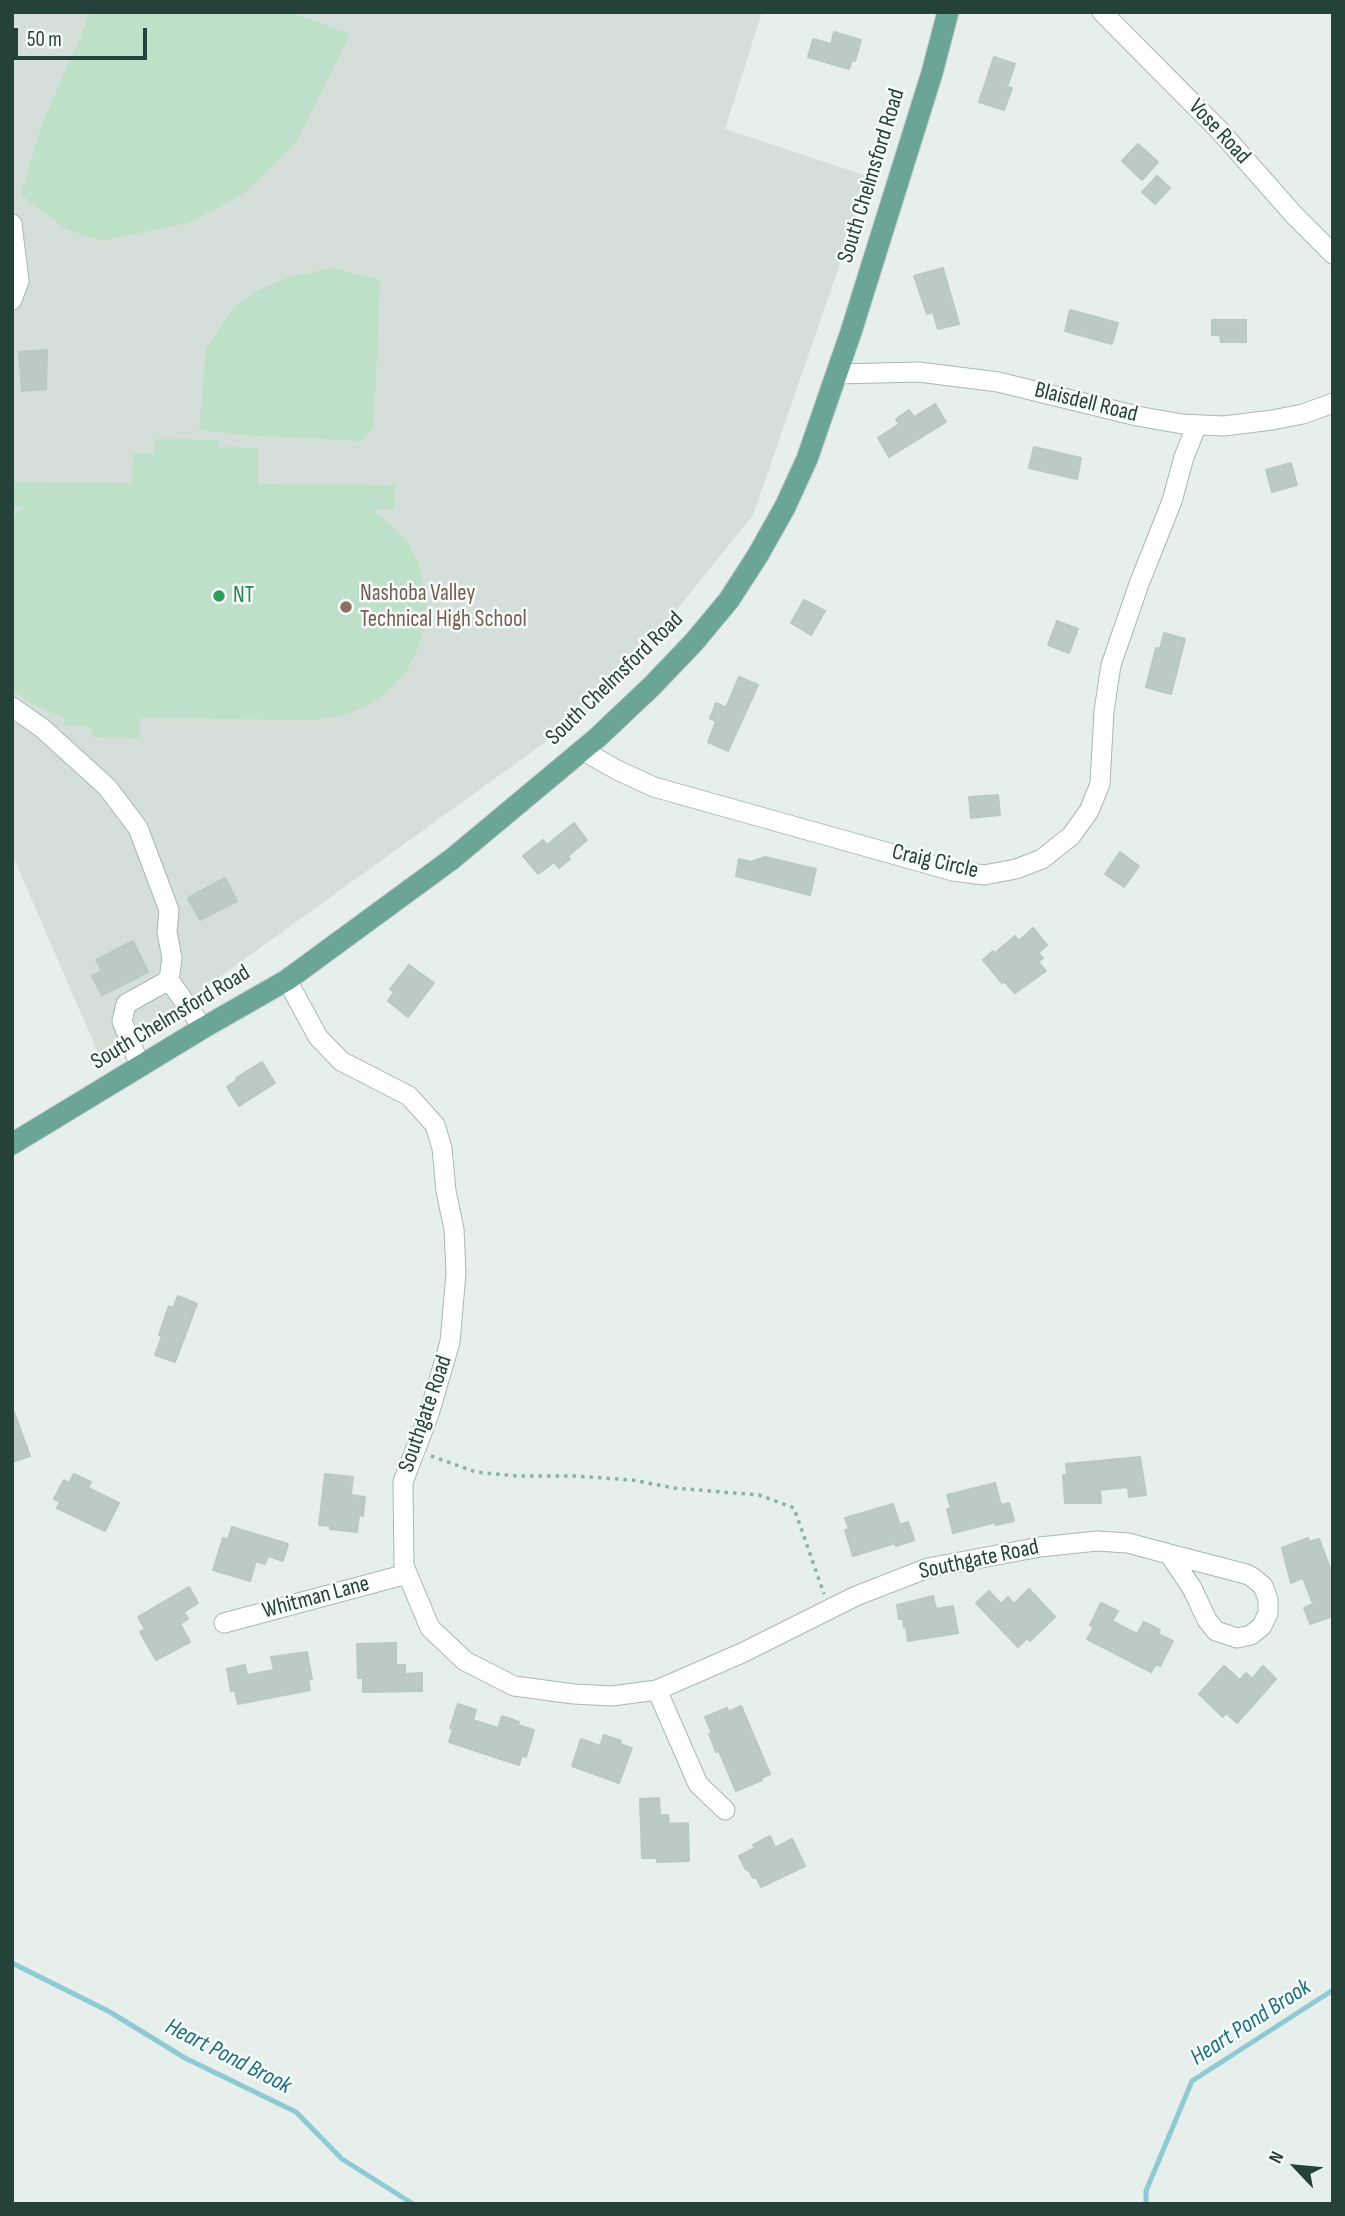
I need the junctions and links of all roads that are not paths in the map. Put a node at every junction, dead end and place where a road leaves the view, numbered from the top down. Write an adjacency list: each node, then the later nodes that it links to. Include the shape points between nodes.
1 (1102, 12): 4 (street, Vose Road)
2 (947, 13): 6 (main road, South Chelmsford Road)
3 (12, 224): 5 (street, via 19,281)
4 (1333, 254)
5 (12, 300)
6 (838, 373): 8 (street, Blaisdell Road, via 919,372 998,382 1137,416); 10 (main road, South Chelmsford Road, via 785,507 729,600 652,686)
7 (1333, 402): 8 (street, Blaisdell Road, via 1272,420)
8 (1197, 425): 10 (street, Craig Circle, via 1111,665 1100,783 1089,811 1071,836 1042,859 984,875 953,871 654,786)
9 (12, 707): 11 (street, via 107,787 138,828 169,910 167,932 173,958)
10 (582, 750): 12 (main road, South Chelmsford Road, via 452,859)
11 (169, 980): 13 (street); 14 (street, via 126,1004 122,1021)
12 (287, 980): 13 (main road, South Chelmsford Road); 17 (street, Southgate Road, via 318,1037 341,1061 409,1096 435,1125 442,1148 456,1273 450,1342 402,1482)
13 (203, 1028): 14 (main road, South Chelmsford Road)
14 (140, 1066): 15 (main road, South Chelmsford Road)
15 (12, 1144)
16 (1169, 1554): 16 (street, Southgate Road, via 1216,1631 1237,1638 1262,1626 1269,1606 1258,1581); 19 (street, Southgate Road, via 1112,1541 1040,1547 928,1568 856,1596)
17 (407, 1574): 18 (street, Whitman Lane); 19 (street, Southgate Road, via 430,1628 465,1661 514,1686 574,1695)
18 (224, 1623)
19 (657, 1690): 20 (street, via 698,1784)
20 (725, 1810)

